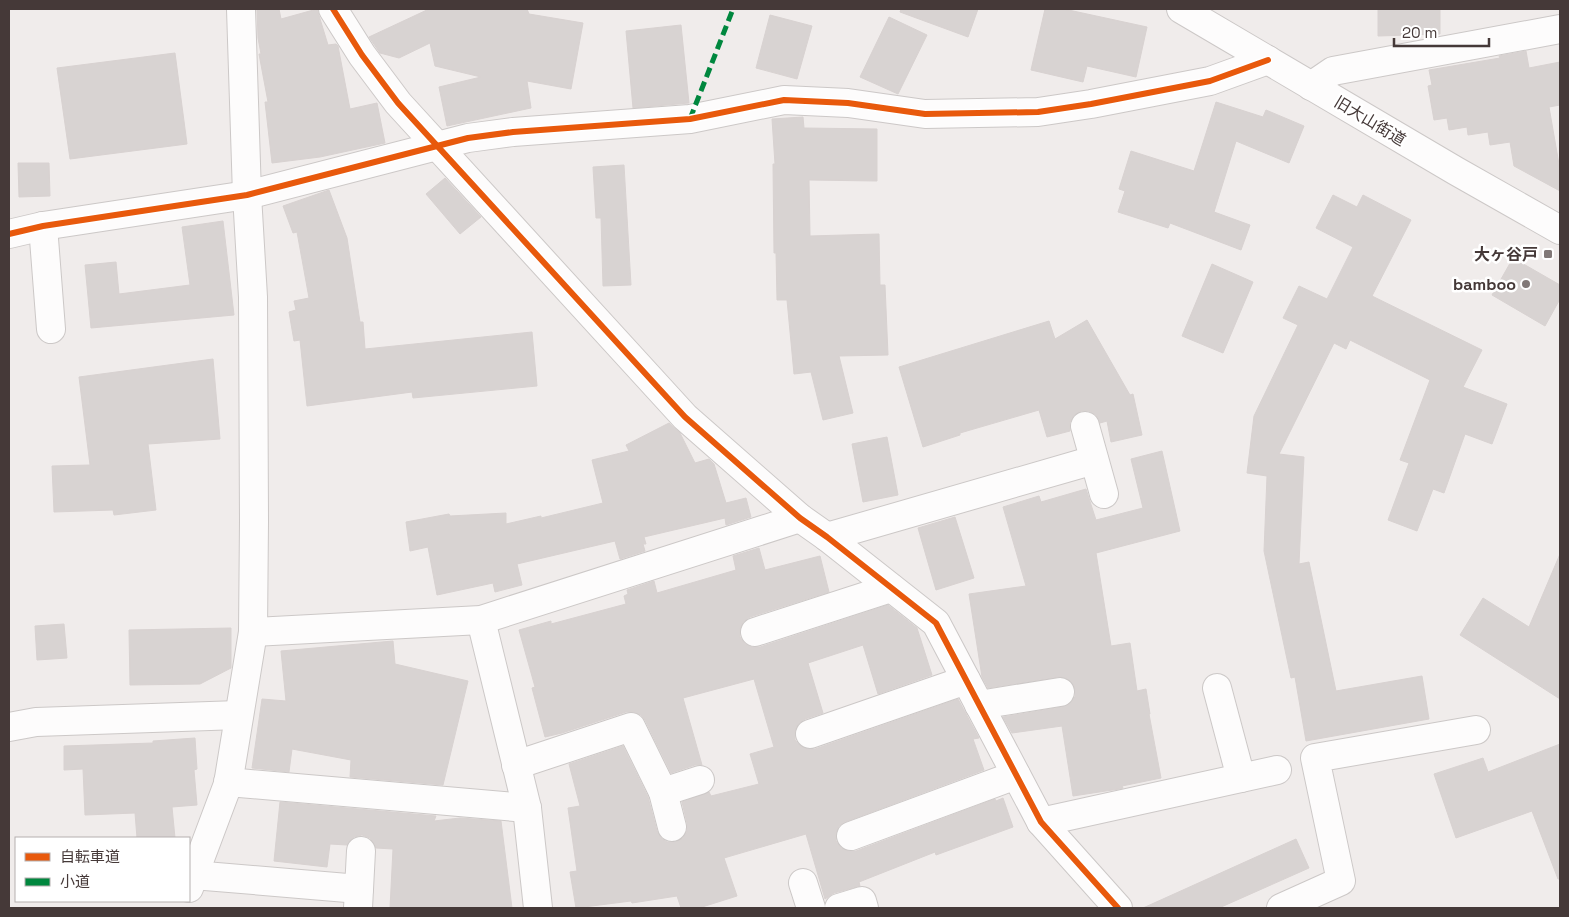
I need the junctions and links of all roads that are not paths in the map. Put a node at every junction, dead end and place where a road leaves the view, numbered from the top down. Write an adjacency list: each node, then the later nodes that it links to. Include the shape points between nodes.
1 (241, 9): 8 (street)
2 (333, 9): 7 (street, via 398,103)
3 (1181, 9): 5 (street, 旧大山街道)
4 (1560, 29): 6 (street, via 1333,71)
5 (1268, 60): 6 (street, 旧大山街道); 7 (street, via 1210,81 1038,112 925,114 848,102 784,100 690,119 513,132)
6 (1311, 86): 10 (street, 旧大山街道)
7 (438, 146): 8 (street); 16 (street, via 685,417)
8 (247, 195): 9 (street); 20 (street, via 252,297)
9 (43, 226): 11 (street); 12 (street)
10 (1560, 230)
11 (9, 234)
12 (51, 329)
13 (1085, 426): 14 (street)
14 (1094, 460): 15 (street); 17 (street)
15 (1104, 494)
16 (800, 518): 17 (street); 19 (street)
17 (827, 537): 18 (street)
18 (891, 588): 21 (street); 22 (street, via 936,623)
19 (481, 620): 20 (street); 30 (street)
20 (253, 632): 26 (street)
21 (755, 632)
22 (966, 680): 25 (street); 29 (street)
23 (1217, 688): 33 (street)
24 (1060, 692): 25 (street)
25 (979, 705): 32 (street)
26 (239, 715): 27 (street, via 36,722); 35 (street)
27 (9, 727)
28 (1476, 730): 50 (street, via 1315,758 1341,881)
29 (810, 734)
30 (516, 765): 36 (street, via 631,727); 37 (street)
31 (1277, 770): 33 (street)
32 (1016, 775): 38 (street); 40 (street)
33 (1241, 778): 38 (street)
34 (700, 780): 36 (street)
35 (228, 782): 37 (street); 42 (street)
36 (663, 792): 39 (street)
37 (527, 808): 46 (street)
38 (1041, 822): 45 (street)
39 (672, 827)
40 (851, 836)
41 (361, 852): 44 (street)
42 (191, 881): 44 (street)
43 (803, 883): 47 (street)
44 (358, 898)
45 (1105, 904)
46 (538, 908)
47 (811, 908)
48 (839, 908): 49 (street, via 862,901)
49 (864, 908)
50 (1281, 908)

